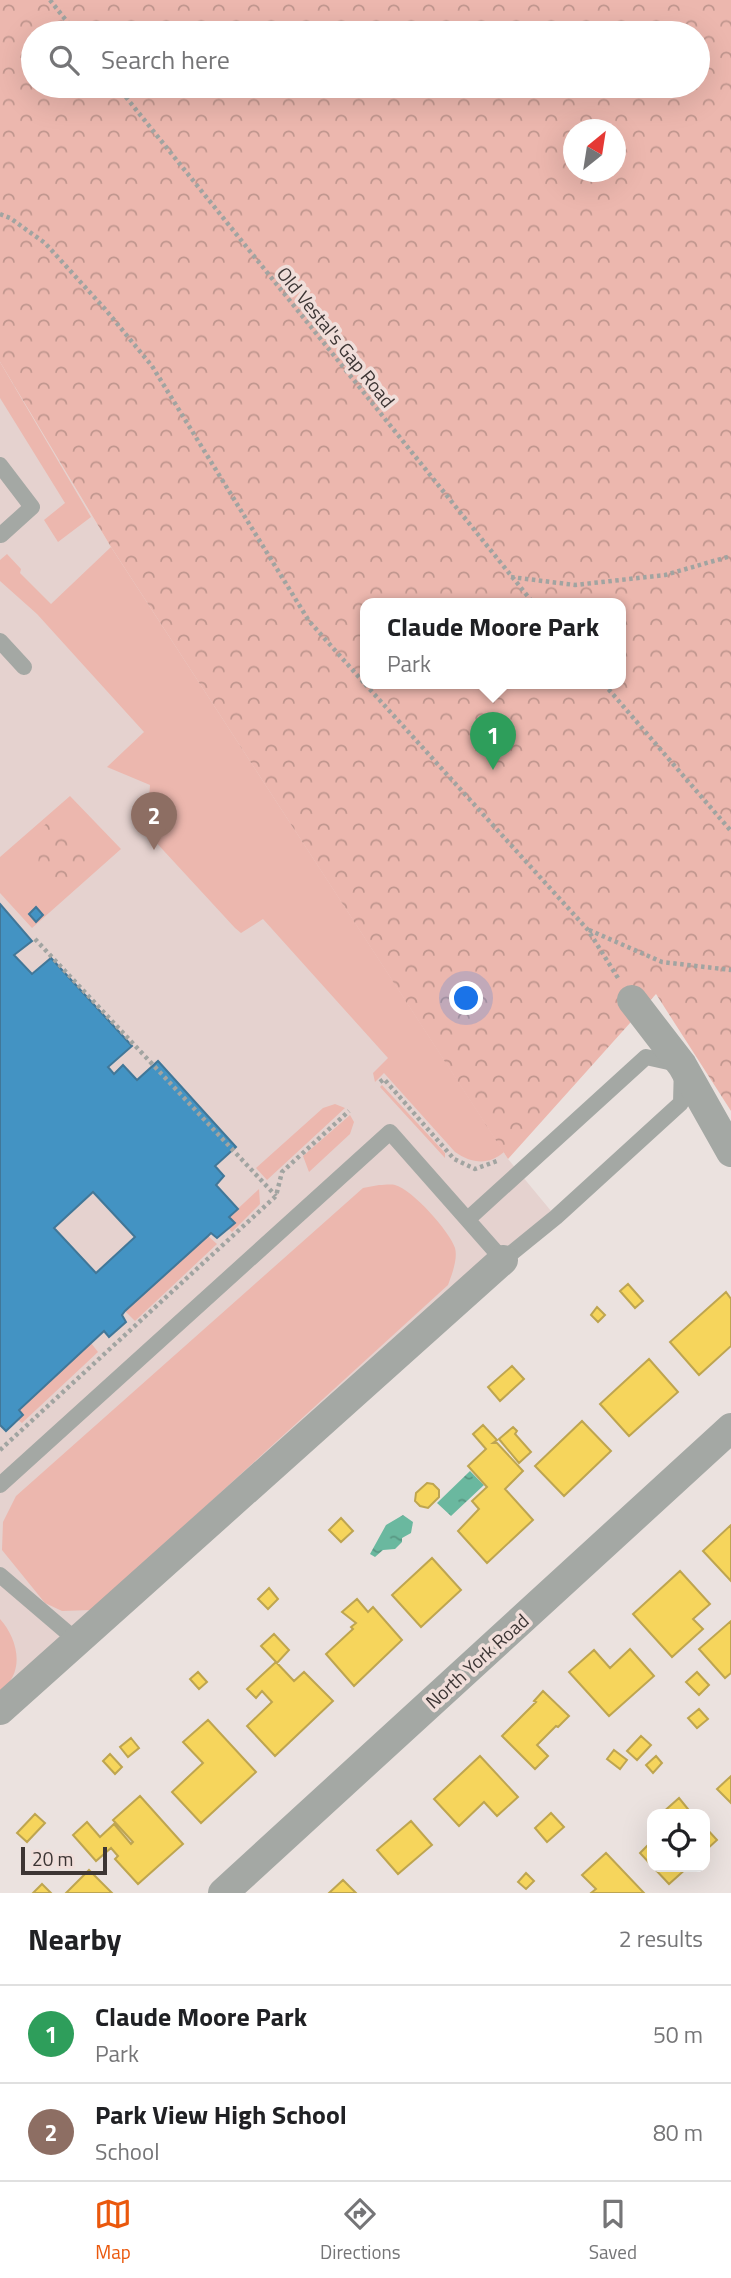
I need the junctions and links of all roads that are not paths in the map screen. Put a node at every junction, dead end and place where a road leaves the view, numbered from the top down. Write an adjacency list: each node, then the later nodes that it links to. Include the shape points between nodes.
1 (0, 465): 2 (lane, via 32,507)
2 (0, 533)
3 (0, 641): 4 (lane)
4 (24, 667)
5 (632, 1000): 6 (street)
6 (682, 1065): 7 (street); 8 (lane, via 646,1057); 9 (lane, via 681,1103)
7 (731, 1152)
8 (468, 1219): 9 (lane); 11 (lane, via 390,1132)
9 (503, 1260): 13 (street)
10 (731, 1428): 15 (street, North York Road)
11 (0, 1485)
12 (0, 1575): 13 (lane)
13 (76, 1640): 14 (street)
14 (0, 1710)
15 (223, 1893)

